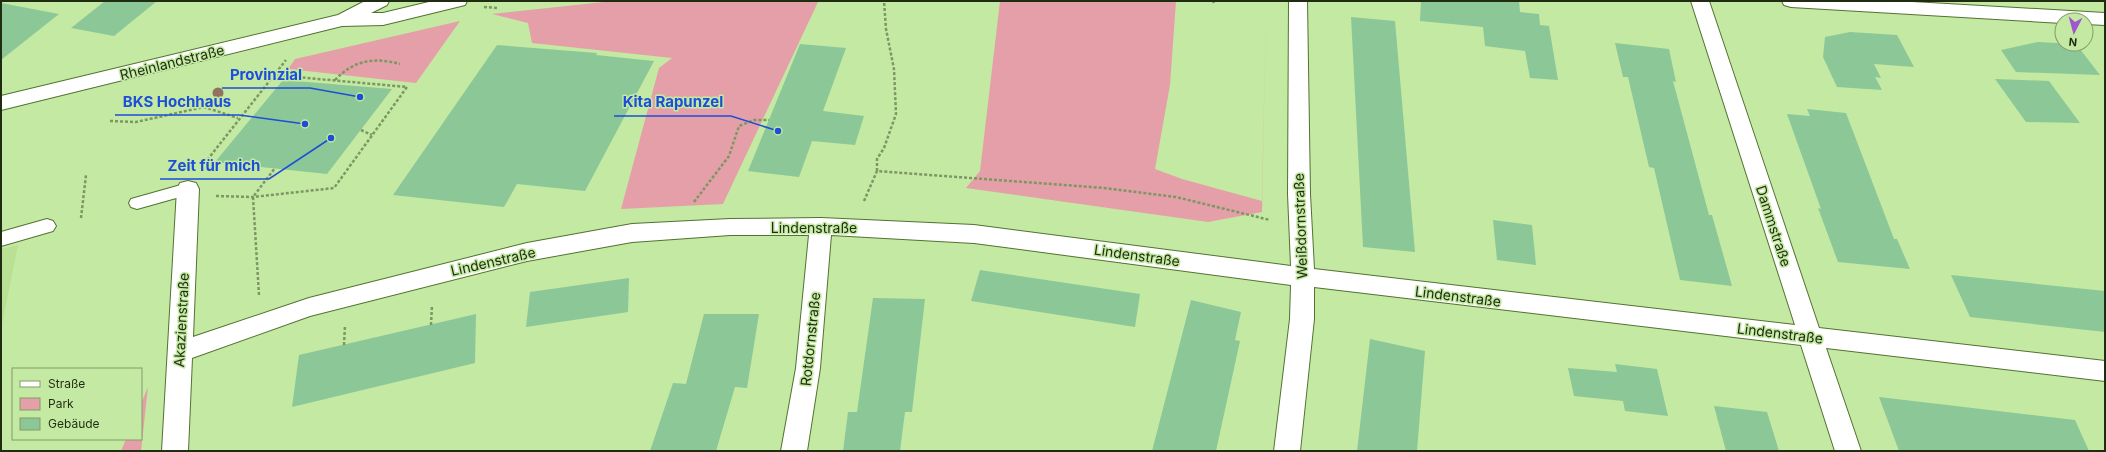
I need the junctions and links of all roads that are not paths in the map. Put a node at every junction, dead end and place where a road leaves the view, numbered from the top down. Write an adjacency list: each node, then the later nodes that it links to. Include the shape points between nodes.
1 (380, 1): 7 (street, Rheinlandstraße)
2 (458, 1): 7 (street, Rheinlandstraße, via 383,19)
3 (1298, 1): 14 (street, Weißdornstraße)
4 (1700, 1): 15 (street, Dammstraße)
5 (1791, 1): 6 (street)
6 (2105, 19)
7 (342, 20): 8 (street, Rheinlandstraße)
8 (1, 103)
9 (188, 189): 10 (lane); 16 (street, Akazienstraße)
10 (137, 203)
11 (47, 226): 13 (lane)
12 (821, 226): 14 (street, Lindenstraße, via 974,234); 16 (street, Lindenstraße, via 730,227 632,233 528,252 309,307); 19 (street, Rotdornstraße, via 809,354 800,427)
13 (1, 239)
14 (1302, 277): 15 (street, Lindenstraße); 20 (street, Weißdornstraße, via 1302,319)
15 (1810, 337): 17 (street, Lindenstraße); 21 (street, Dammstraße)
16 (179, 352): 18 (street, Akazienstraße)
17 (2105, 371)
18 (175, 451)
19 (794, 451)
20 (1287, 451)
21 (1848, 451)

